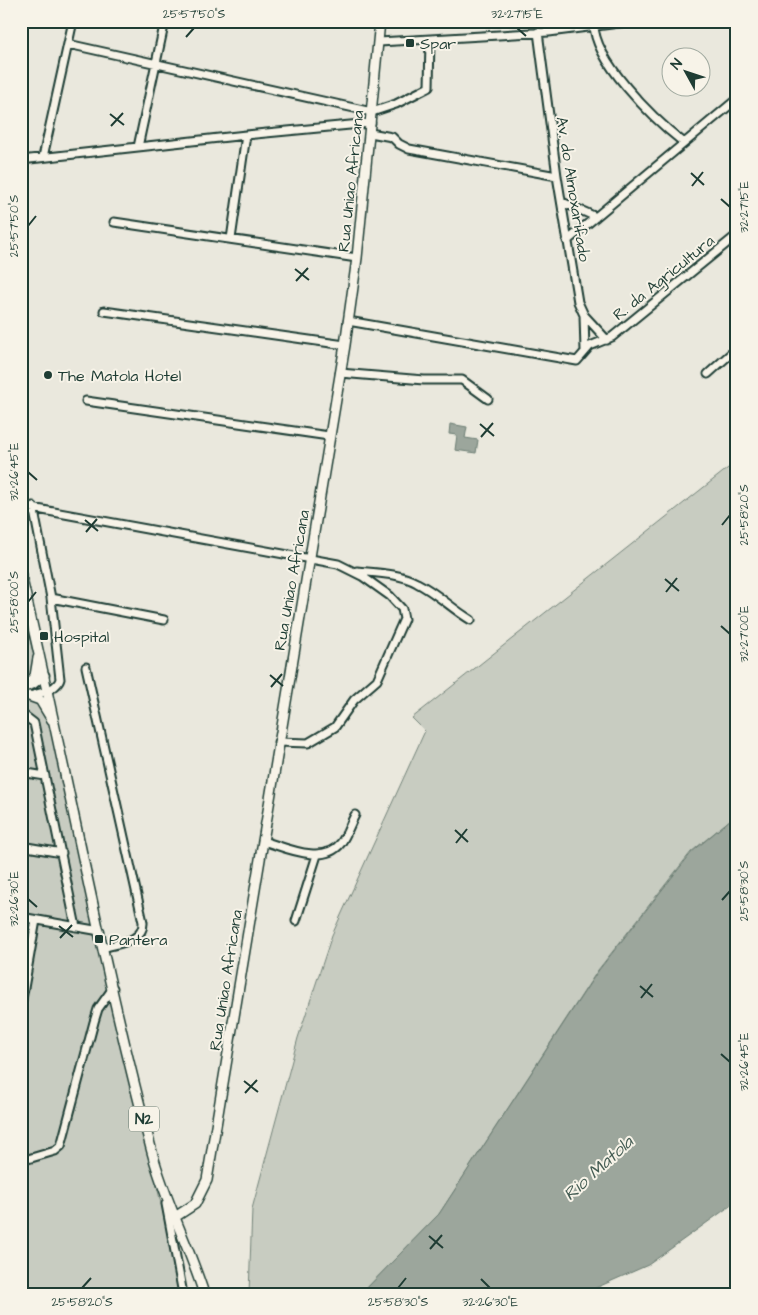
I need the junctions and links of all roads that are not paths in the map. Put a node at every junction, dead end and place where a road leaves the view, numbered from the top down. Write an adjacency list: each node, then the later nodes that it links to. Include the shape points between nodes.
1 (73, 21): 10 (street)
2 (165, 21): 11 (street)
3 (380, 21): 9 (main road, Rua Uniao Africana)
4 (635, 21): 5 (street)
5 (619, 23): 6 (street)
6 (594, 24): 7 (street); 16 (street, via 602,49 620,79 647,111)
7 (538, 32): 8 (street); 20 (street, Av. do Almoxarifado)
8 (430, 40): 9 (street); 13 (street, via 429,86 396,104)
9 (379, 42): 13 (main road, Rua Uniao Africana)
10 (68, 44): 11 (street); 18 (street)
11 (155, 64): 13 (street); 17 (street)
12 (737, 99): 16 (street)
13 (372, 112): 14 (main road, Rua Uniao Africana)
14 (370, 128): 15 (street); 20 (street, via 392,136 409,149); 27 (main road, Rua Uniao Africana)
15 (246, 135): 17 (street); 25 (street)
16 (682, 142): 22 (street)
17 (138, 147): 18 (street)
18 (43, 157): 19 (street)
19 (21, 160)
20 (557, 176): 21 (street, Av. do Almoxarifado)
21 (562, 202): 22 (street); 26 (street, Av. do Almoxarifado)
22 (596, 217): 26 (street)
23 (114, 222): 25 (street)
24 (737, 235): 31 (street, R. da Agricultura)
25 (231, 239): 27 (street)
26 (567, 240): 29 (street, Av. do Almoxarifado, via 578,302)
27 (357, 258): 30 (main road, Rua Uniao Africana)
28 (104, 311): 32 (street)
29 (584, 315): 31 (street, Av. do Almoxarifado); 34 (street)
30 (348, 321): 32 (main road, Rua Uniao Africana); 34 (street, R. da Agricultura, via 577,362)
31 (607, 340): 34 (street, R. da Agricultura)
32 (344, 345): 35 (main road, Rua Uniao Africana)
33 (737, 348): 36 (street)
34 (585, 351)
35 (340, 374): 37 (street, via 462,380); 39 (main road, Rua Uniao Africana)
36 (708, 374)
37 (488, 399)
38 (86, 401): 39 (street)
39 (329, 436): 42 (main road, Rua Uniao Africana)
40 (21, 506): 41 (street)
41 (33, 506): 42 (street); 45 (street)
42 (310, 558): 43 (street); 55 (main road, Rua Uniao Africana)
43 (354, 571): 47 (street, via 408,579); 55 (street, via 390,596 404,614 387,660 372,686 360,694 329,732 308,743)
44 (21, 575): 48 (main road, N2)
45 (51, 598): 46 (street); 51 (street, via 60,679)
46 (164, 620)
47 (471, 620)
48 (39, 651): 50 (main road, N2); 52 (main road, via 35,676)
49 (86, 667): 68 (street, via 143,922 142,931 136,938)
50 (45, 675): 51 (main road, N2); 52 (street)
51 (48, 689): 52 (street); 54 (main road, N2)
52 (24, 692): 54 (main road, via 40,700)
53 (21, 713): 57 (street, via 34,723)
54 (56, 726): 67 (main road, N2)
55 (278, 742): 59 (main road, Rua Uniao Africana)
56 (21, 772): 57 (street)
57 (45, 776): 61 (street)
58 (355, 815): 62 (street, via 340,844)
59 (262, 841): 62 (street); 74 (main road, Rua Uniao Africana, via 207,1180 195,1204)
60 (21, 846): 61 (street)
61 (62, 853): 66 (street)
62 (317, 855): 65 (street)
63 (21, 917): 64 (street)
64 (36, 920): 66 (street); 70 (street)
65 (296, 920)
66 (76, 927): 67 (street)
67 (100, 931): 68 (main road, N2)
68 (104, 948): 69 (main road, N2)
69 (113, 988): 72 (street, via 98,1009 61,1146 55,1151); 73 (main road, N2, via 150,1146)
70 (22, 990): 71 (street)
71 (21, 1005)
72 (21, 1161)
73 (164, 1189): 74 (main road, N2); 75 (street)
74 (175, 1217): 76 (main road, N2)
75 (183, 1294)
76 (204, 1294)

